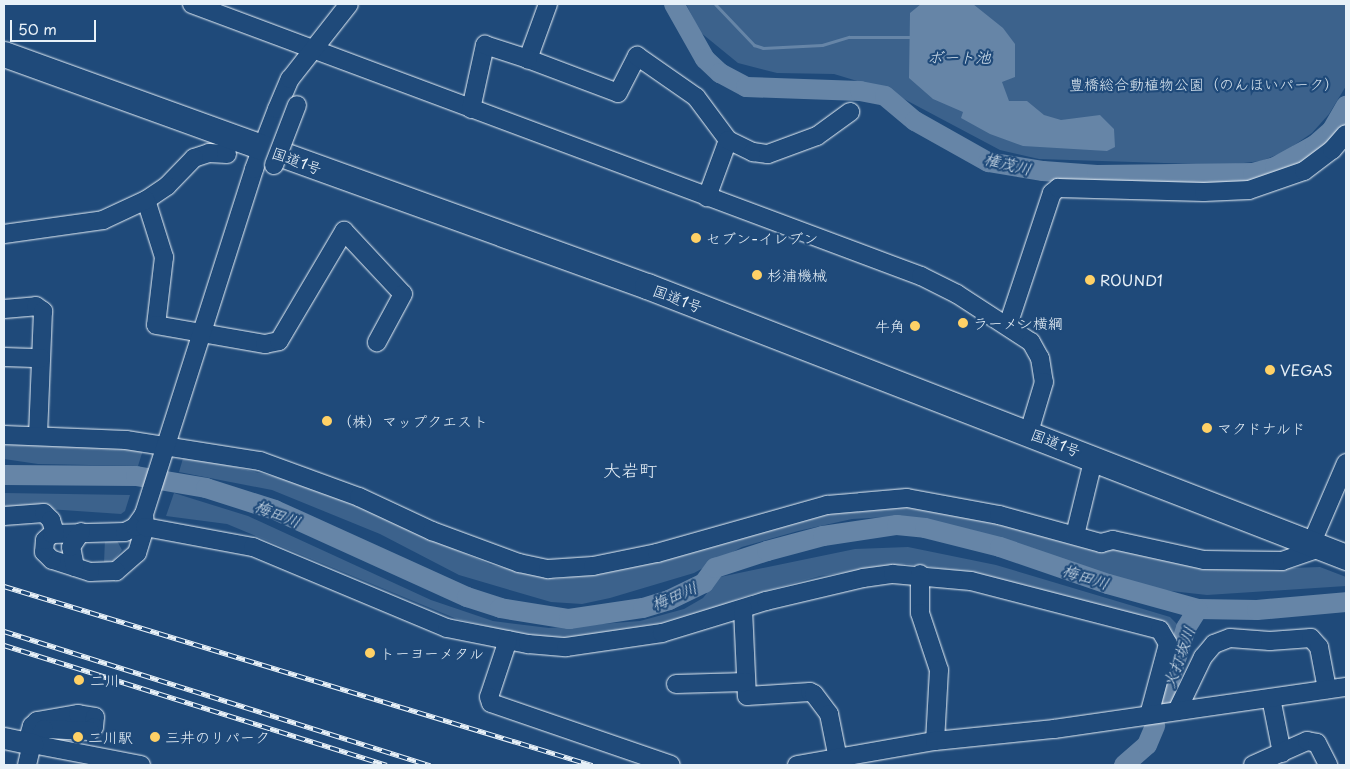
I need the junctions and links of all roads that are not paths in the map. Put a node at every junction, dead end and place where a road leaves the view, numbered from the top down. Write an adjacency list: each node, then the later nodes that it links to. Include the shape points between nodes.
1 (192, 4): 5 (street)
2 (349, 4): 5 (street)
3 (548, 4): 7 (street)
4 (4, 37): 13 (highway, 国道1号)
5 (313, 49): 9 (street); 13 (street, via 290,79)
6 (4, 54): 13 (highway, 国道1号)
7 (528, 59): 9 (street, via 485,45); 12 (street, via 618,93 637,56 696,97)
8 (297, 105): 13 (street, bridge)
9 (471, 109): 15 (street)
10 (850, 112): 12 (street, via 817,136 768,154 753,152)
11 (1346, 134): 19 (street, via 1332,150 1304,170 1249,190 1058,188 1052,193)
12 (728, 140): 15 (street)
13 (268, 148): 20 (street); 24 (highway, 国道1号)
14 (227, 154): 16 (street, via 209,153 194,158 167,186)
15 (706, 197): 19 (street, via 922,276)
16 (146, 200): 17 (street, via 103,220); 20 (street, via 164,257 156,324)
17 (4, 234)
18 (4, 309): 23 (street, via 36,306 42,309)
19 (1008, 325): 24 (street, via 1031,342 1040,358 1044,382)
20 (203, 333): 21 (street, via 265,344 279,341 344,231 403,294); 27 (street)
21 (377, 342)
22 (4, 357): 23 (street)
23 (41, 358): 26 (street)
24 (1032, 424): 28 (highway, 国道1号); 36 (highway, 国道1号)
25 (4, 435): 26 (street)
26 (38, 436): 27 (street)
27 (165, 448): 31 (street); 35 (street, via 260,461 358,497 432,531 519,563 548,569 592,566 647,556 772,520 862,500 907,498 999,515)
28 (1094, 457): 35 (street); 36 (highway, 国道1号)
29 (1346, 462): 36 (street)
30 (4, 516): 33 (street, via 44,513 51,520)
31 (145, 520): 34 (street); 37 (street, via 137,554); 41 (street, via 253,547 447,628)
32 (81, 532): 33 (street); 34 (street); 38 (street, via 71,547)
33 (55, 533): 38 (street, via 45,540 45,553 52,560)
34 (121, 533): 37 (street)
35 (1075, 535): 36 (street, via 1101,543 1113,540 1167,554 1223,562 1282,561)
36 (1331, 544)
37 (129, 563): 38 (street, via 105,573)
38 (75, 567)
39 (920, 574): 40 (street, via 893,574 833,583); 48 (street, via 971,581 1160,630 1168,644); 50 (street, via 920,613 939,670)
40 (743, 609): 41 (street, via 662,633 596,645 566,647); 42 (street)
41 (508, 640): 56 (street, via 489,696 491,703)
42 (746, 682): 43 (street); 53 (street, via 747,696 810,692 819,697 831,719)
43 (676, 684)
44 (1346, 687): 45 (street)
45 (1327, 689): 46 (street); 47 (street, via 1317,642 1312,638 1270,641 1230,638 1214,644 1203,657)
46 (1271, 698): 47 (street); 52 (street)
47 (1177, 711): 48 (street)
48 (1149, 715): 50 (street)
49 (4, 738): 51 (main road)
50 (935, 741): 53 (street)
51 (32, 744): 54 (street); 55 (street)
52 (1282, 753): 58 (street); 59 (street, via 1306,742 1317,743)
53 (838, 759): 57 (street)
54 (27, 765)
55 (140, 765)
56 (671, 765)
57 (797, 765)
58 (1253, 765)
59 (1328, 765)

